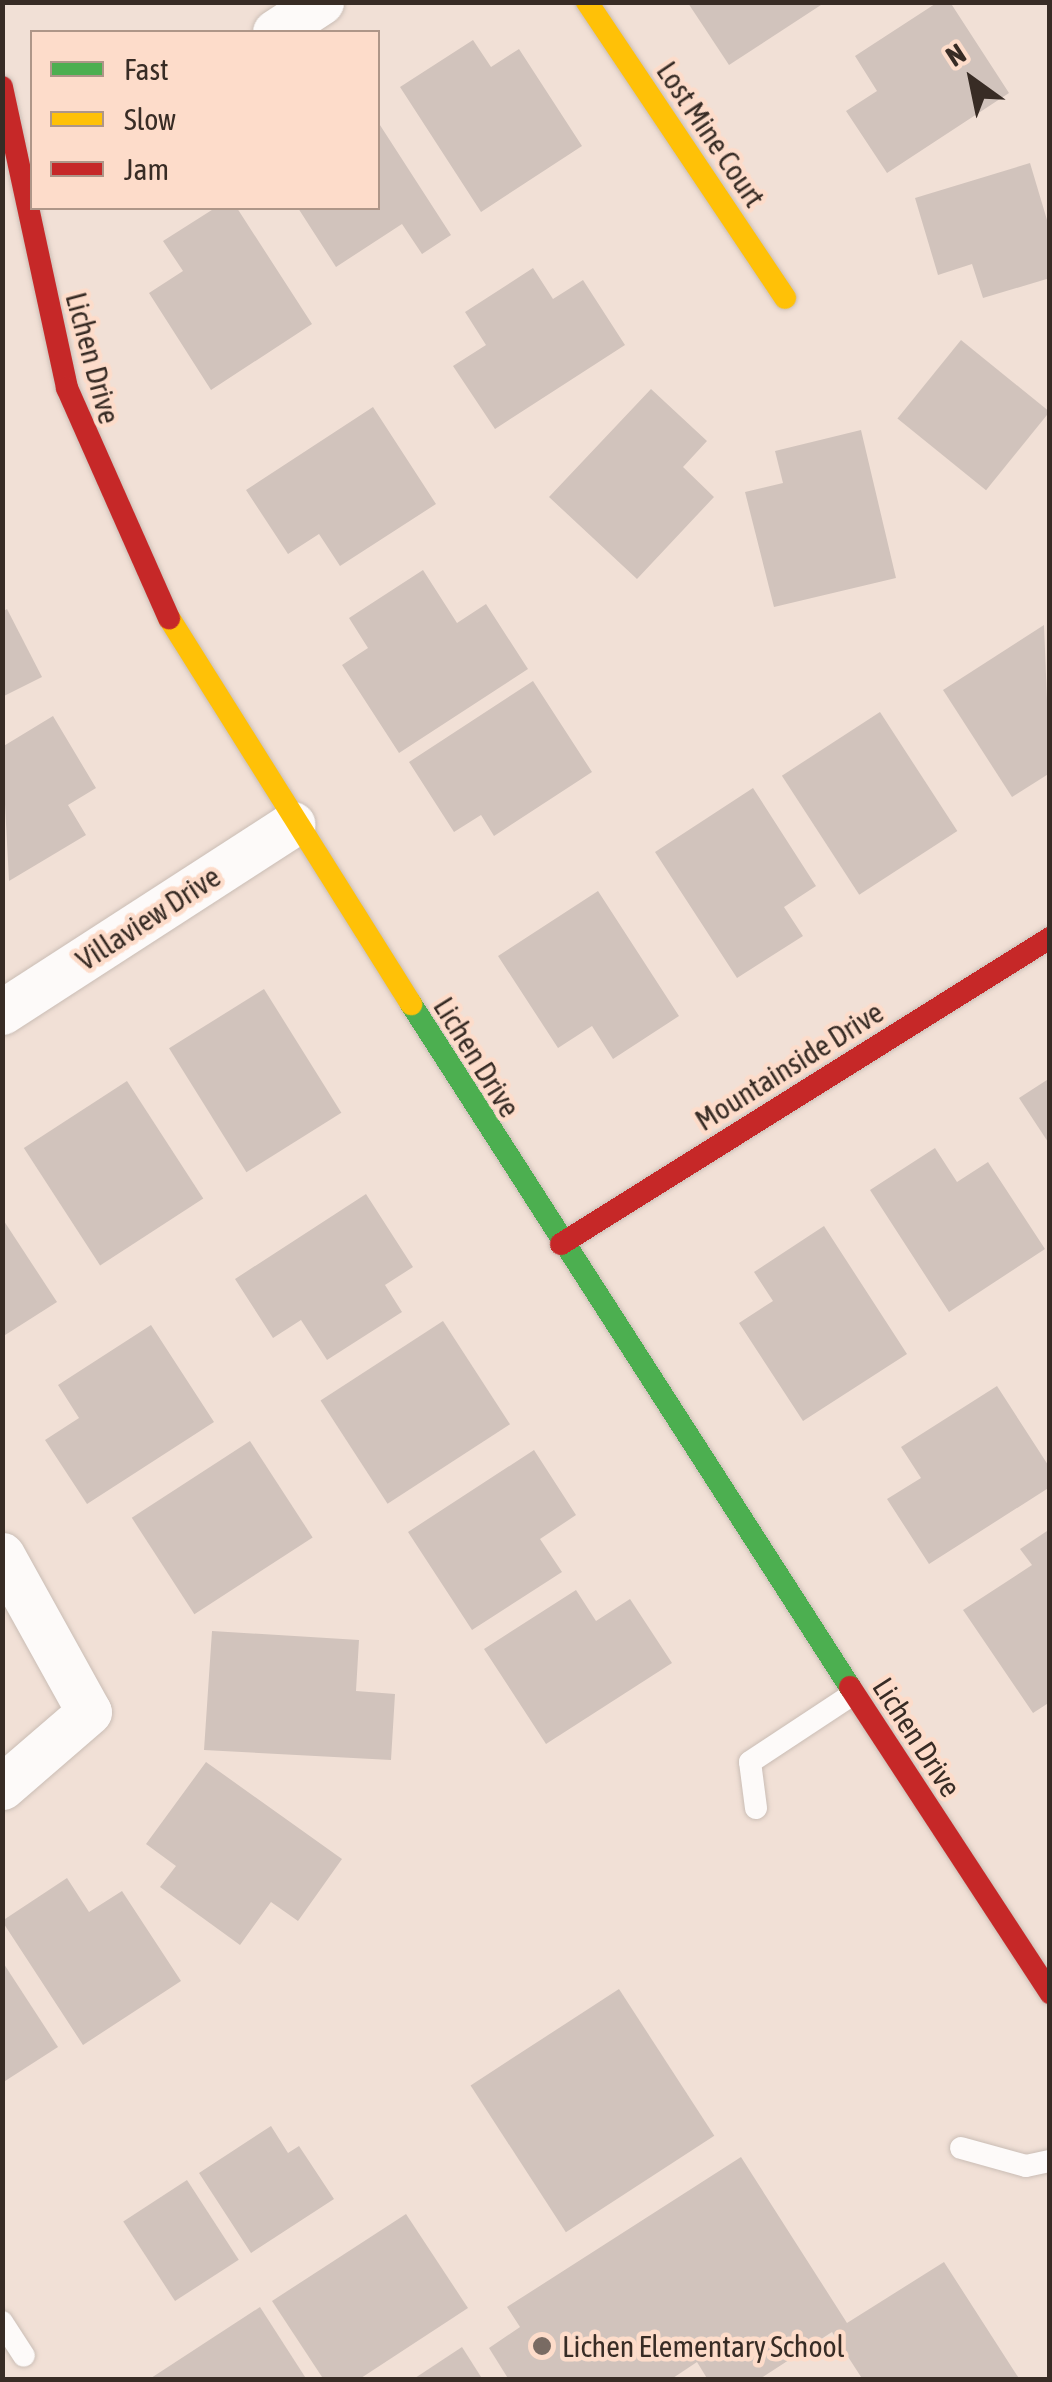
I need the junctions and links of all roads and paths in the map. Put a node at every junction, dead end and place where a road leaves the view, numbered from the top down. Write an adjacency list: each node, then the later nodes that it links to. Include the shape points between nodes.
1 (322, 2): 3 (street)
2 (588, 2): 7 (street, Lost Mine Court)
3 (278, 30)
4 (2, 87): 5 (street, Lichen Drive)
5 (28, 179)
6 (35, 210): 8 (street, Lichen Drive, via 86,447 160,604)
7 (786, 298)
8 (293, 824): 10 (street, Villaview Drive); 11 (street, Lichen Drive)
9 (1050, 938): 11 (street, Mountainside Drive)
10 (2, 1012)
11 (560, 1244): 13 (street, Lichen Drive)
12 (2, 1555): 14 (street, via 89,1712)
13 (853, 1694): 15 (lane, via 750,1762); 16 (street, Lichen Drive)
14 (2, 1786)
15 (756, 1808)
16 (1050, 1992)
17 (961, 2148): 18 (lane, via 1026,2166)
18 (1050, 2160)
19 (2, 2322): 20 (lane)
20 (24, 2356)

